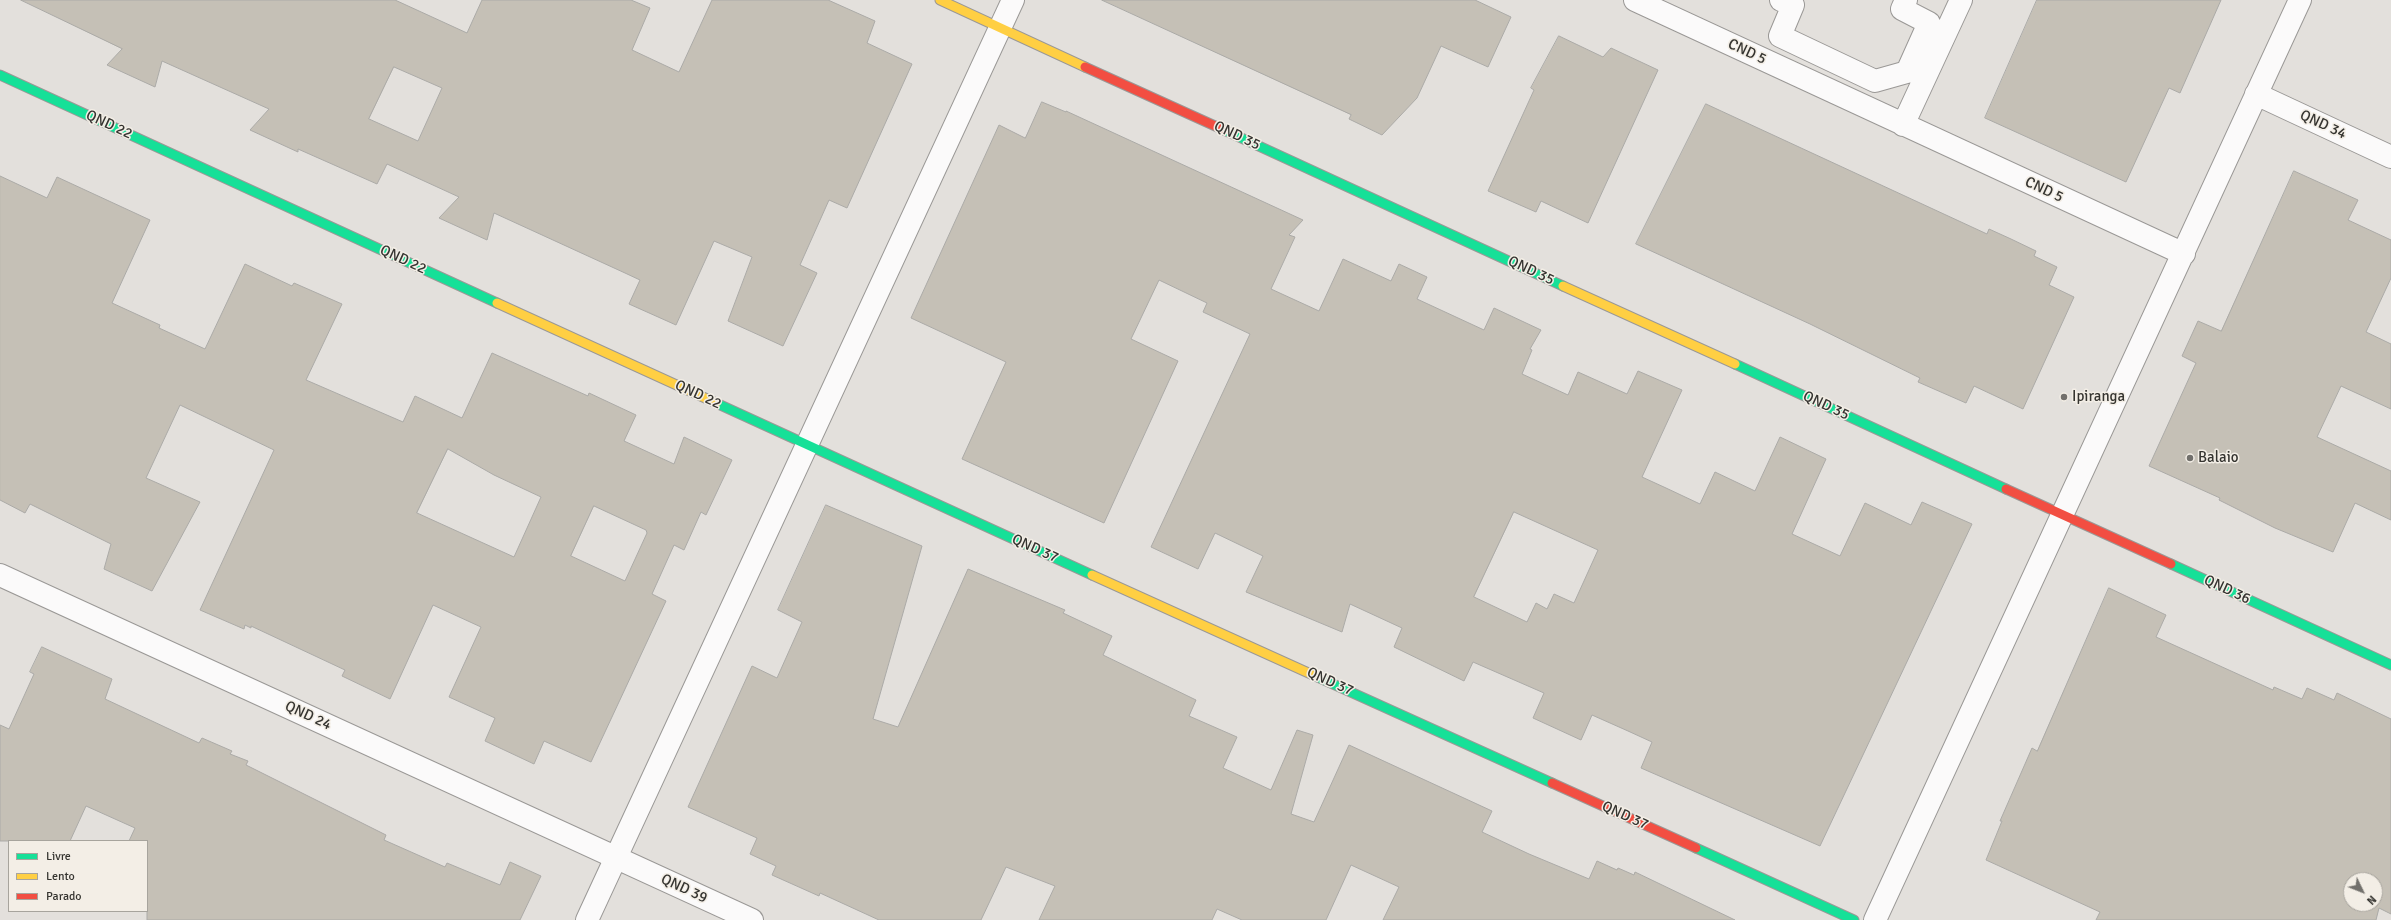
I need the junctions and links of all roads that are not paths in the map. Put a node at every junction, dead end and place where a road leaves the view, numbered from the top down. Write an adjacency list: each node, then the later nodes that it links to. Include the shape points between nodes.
1 (940, 0): 8 (street, QND 35)
2 (1013, 0): 8 (street)
3 (1635, 0): 11 (street, CND 5)
4 (1781, 0): 5 (street, via 1793,5 1780,36 1875,81 1906,72 1929,23 1902,9)
5 (1906, 0)
6 (1961, 0): 11 (street)
7 (2300, 0): 10 (street)
8 (1000, 27): 14 (street); 15 (street, QND 35)
9 (0, 75): 14 (street, QND 22)
10 (2256, 94): 12 (street, QND 34); 13 (street)
11 (1903, 125): 13 (street, CND 5)
12 (2391, 157)
13 (2184, 254): 15 (street)
14 (806, 445): 18 (street); 21 (street, QND 37)
15 (2063, 515): 17 (street, QND 36); 22 (street)
16 (0, 575): 18 (street, QND 24)
17 (2391, 665)
18 (617, 857): 19 (street); 20 (street, QND 39)
19 (587, 920)
20 (752, 920)
21 (1854, 920)
22 (1875, 920)

